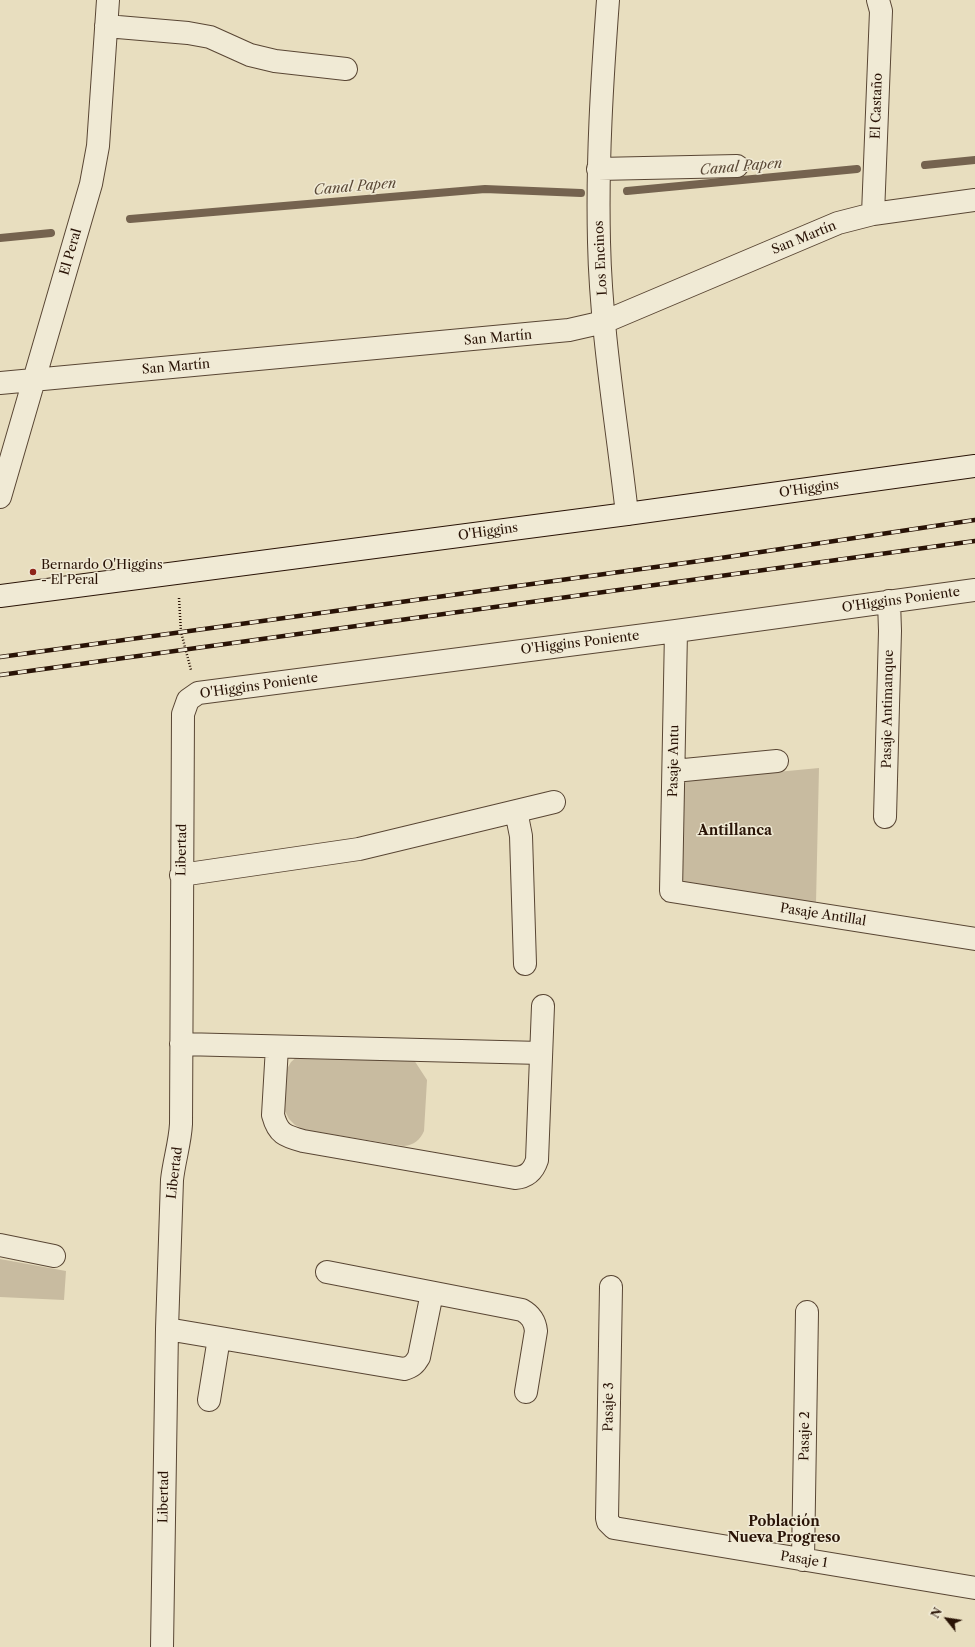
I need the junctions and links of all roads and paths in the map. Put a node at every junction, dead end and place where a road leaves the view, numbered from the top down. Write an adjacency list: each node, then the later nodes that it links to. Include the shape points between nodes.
1 (108, 0): 4 (street, El Peral)
2 (608, 0): 7 (street, Los Encinos)
3 (878, 0): 9 (street, El Castaño, via 881,12)
4 (106, 26): 5 (street, via 188,33 210,37 250,55 274,61); 11 (street, El Peral, via 94,170)
5 (346, 69)
6 (737, 166): 7 (street)
7 (598, 169): 10 (street, Los Encinos)
8 (975, 200): 9 (street, San Martín)
9 (873, 214): 10 (street, San Martín, via 838,223)
10 (604, 322): 11 (street, San Martín, via 530,335); 15 (street, Los Encinos)
11 (34, 380): 12 (street, San Martín); 14 (street, El Peral)
12 (0, 383)
13 (975, 466): 15 (street, O'Higgins)
14 (0, 497)
15 (627, 514): 16 (street, O'Higgins)
16 (177, 573): 18 (street, O'Higgins); 21 (path, via 181,632)
17 (975, 590): 19 (street, O'Higgins Poniente)
18 (0, 596)
19 (890, 601): 20 (street, O'Higgins Poniente); 26 (street, Pasaje Antimanque)
20 (676, 631): 21 (street, O'Higgins Poniente); 23 (street, Pasaje Antu)
21 (193, 697): 27 (street, Libertad, via 183,714)
22 (777, 760): 23 (street)
23 (674, 771): 28 (street, Pasaje Antu)
24 (554, 802): 25 (street)
25 (516, 811): 27 (street, via 359,849); 30 (street, via 522,836)
26 (885, 817)
27 (181, 875): 32 (street, Libertad)
28 (671, 891): 29 (street, Pasaje Antillal)
29 (975, 939)
30 (525, 964)
31 (543, 1006): 34 (street)
32 (181, 1044): 33 (street); 41 (street, Libertad, via 181,1124 173,1165)
33 (277, 1047): 34 (street); 34 (street, via 273,1115 276,1126 282,1133 303,1141 515,1178 529,1174 537,1160)
34 (541, 1053)
35 (0, 1245): 36 (street)
36 (54, 1256)
37 (327, 1272): 39 (street)
38 (612, 1287): 45 (street, Pasaje 3, via 607,1518)
39 (432, 1293): 42 (street, via 419,1357 416,1363 404,1369); 43 (street, via 528,1313 536,1331)
40 (807, 1312): 46 (street, Pasaje 2)
41 (167, 1329): 42 (street); 48 (street, Libertad)
42 (219, 1338): 44 (street)
43 (526, 1392)
44 (209, 1400)
45 (610, 1525): 46 (street, Pasaje 1, via 618,1530)
46 (803, 1560): 47 (street, Pasaje 1)
47 (975, 1588)
48 (162, 1647)

